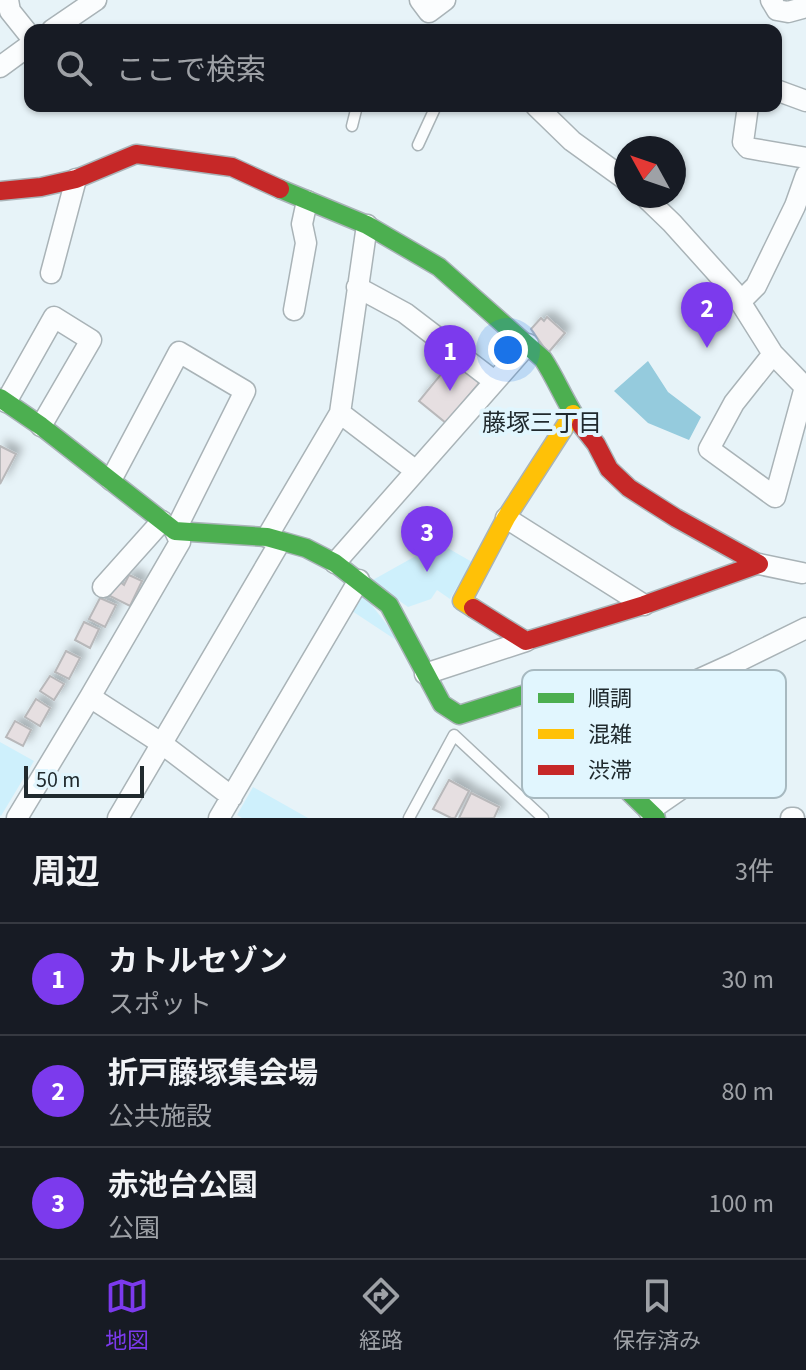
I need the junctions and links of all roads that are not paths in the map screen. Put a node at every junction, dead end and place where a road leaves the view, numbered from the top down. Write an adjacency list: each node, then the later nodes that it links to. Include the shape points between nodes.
1 (96, 0): 7 (street)
2 (420, 0): 3 (street, via 429,12)
3 (445, 0)
4 (771, 0): 6 (street, via 777,10)
5 (6, 7): 8 (street)
6 (806, 7)
7 (61, 24)
8 (24, 29)
9 (24, 50): 11 (street)
10 (24, 67): 11 (street)
11 (0, 68)
12 (782, 92): 13 (street)
13 (806, 101)
14 (356, 112): 18 (lane)
15 (433, 112): 19 (lane)
16 (542, 112): 21 (street)
17 (747, 112): 20 (street, via 743,142 748,148)
18 (352, 126)
19 (418, 145)
20 (806, 158)
21 (614, 171)
22 (806, 175): 30 (street, via 756,286)
23 (76, 179): 24 (street); 25 (street, via 136,154 232,167); 28 (street)
24 (0, 191)
25 (307, 201): 27 (street); 31 (street)
26 (656, 208): 30 (street)
27 (367, 225): 29 (street); 32 (street, via 439,267)
28 (51, 273)
29 (357, 287): 34 (street, via 405,313); 37 (street)
30 (741, 301): 33 (street)
31 (294, 310)
32 (528, 344): 34 (street); 38 (street, via 555,377)
33 (773, 354): 35 (street); 35 (street, via 734,403 709,449 775,497)
34 (494, 381): 40 (street)
35 (805, 388)
36 (3, 400): 39 (street); 39 (street, via 54,317 91,340)
37 (340, 413): 40 (street); 44 (street)
38 (573, 414): 42 (street); 46 (street, via 609,469 629,488)
39 (41, 426): 41 (street)
40 (416, 471): 45 (street)
41 (111, 480): 43 (street); 43 (street, via 179,352 245,391)
42 (506, 518): 50 (street); 52 (street, via 462,601)
43 (169, 526): 44 (street); 49 (street); 56 (street, via 180,542)
44 (273, 539): 45 (street); 57 (street)
45 (335, 563): 48 (street)
46 (759, 564): 47 (street); 50 (street)
47 (802, 573)
48 (359, 580): 54 (street, via 389,605); 58 (street)
49 (103, 587)
50 (644, 605): 52 (street)
51 (806, 628): 53 (street)
52 (526, 641): 54 (street)
53 (719, 670)
54 (425, 674): 55 (street, via 442,704 459,715)
55 (522, 695)
56 (90, 697): 57 (street); 62 (street)
57 (161, 743): 58 (street); 63 (street)
58 (232, 797): 64 (street)
59 (635, 798): 61 (street)
60 (673, 798): 61 (street)
61 (652, 814)
62 (17, 818)
63 (118, 818)
64 (219, 818)
65 (409, 818): 66 (lane, via 454,735)
66 (543, 818)

